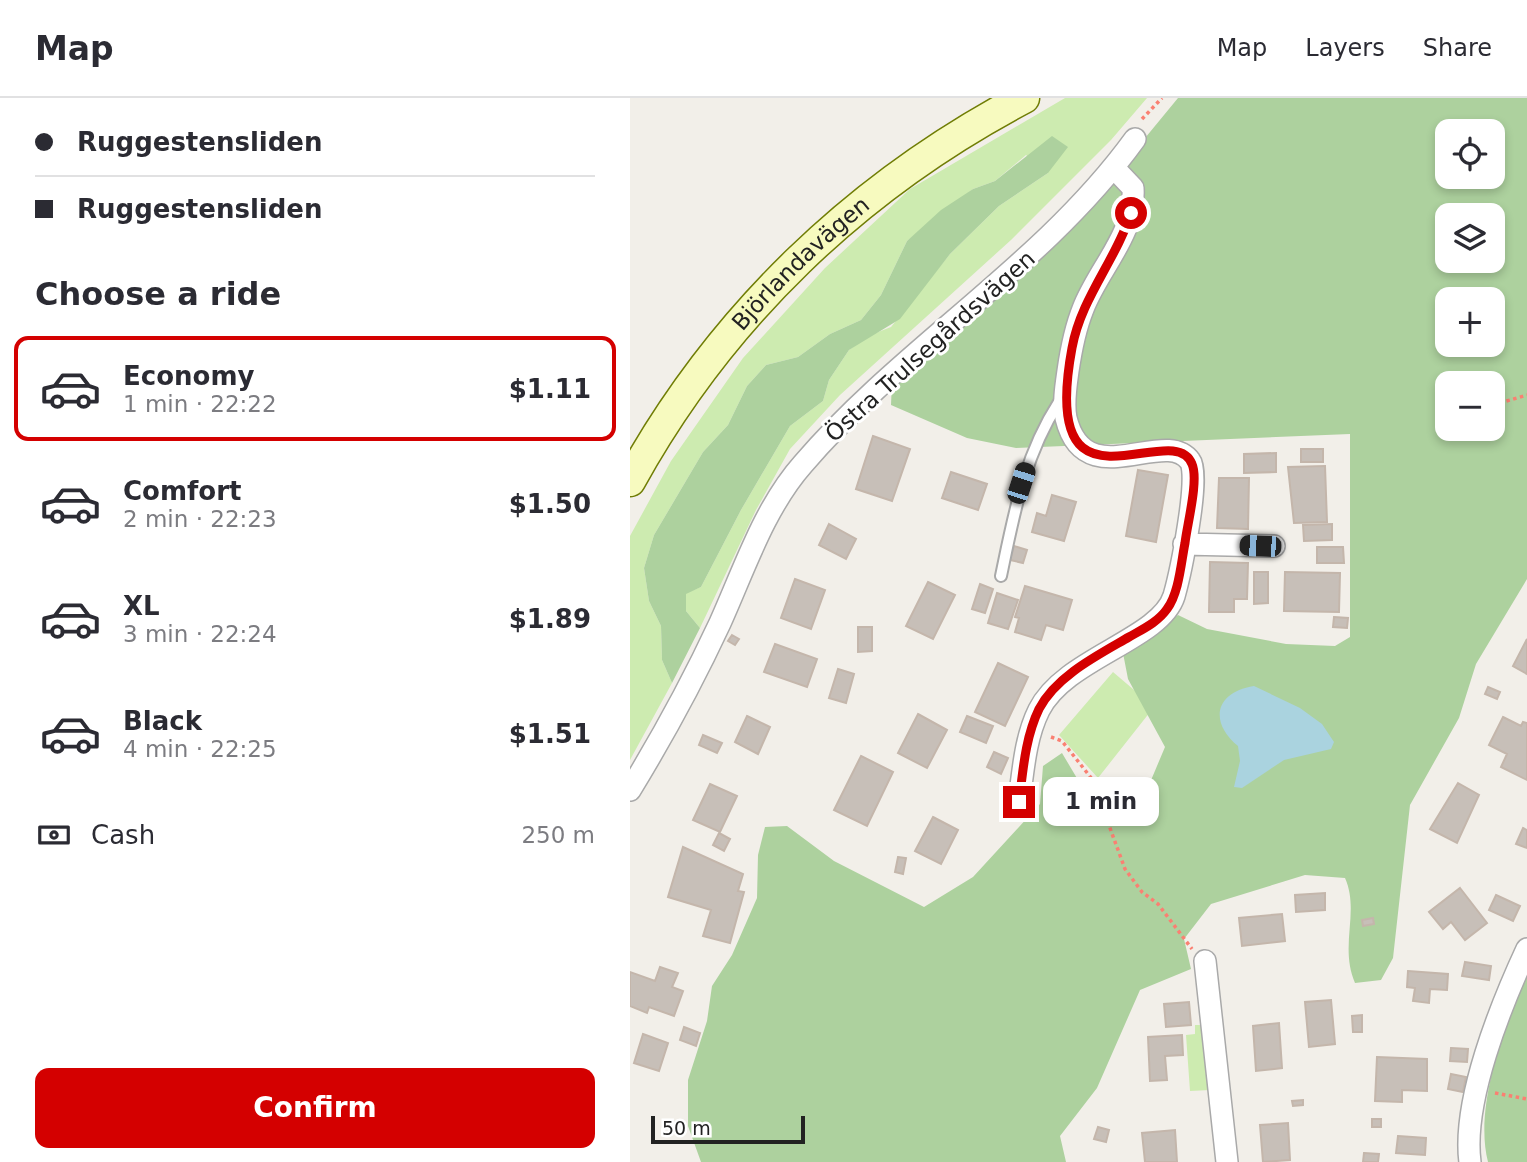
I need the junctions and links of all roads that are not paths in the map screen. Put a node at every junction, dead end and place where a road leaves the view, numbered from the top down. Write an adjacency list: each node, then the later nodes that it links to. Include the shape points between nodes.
1 (1024, 98): 5 (street, Björlandavägen, via 906,169 778,279 734,327 692,384)
2 (1135, 139): 3 (street, Östra Trulsegårdsvägen)
3 (1114, 168): 4 (street, via 1133,188 1131,213 1083,308 1072,345); 9 (street, Östra Trulsegårdsvägen, via 1041,245 875,390 801,466 762,529 700,667)
4 (1066, 402): 6 (street, via 1072,435 1081,449 1118,457 1177,452 1191,461 1194,480); 8 (lane, via 1059,402 1028,460)
5 (630, 481)
6 (1184, 544): 7 (street); 10 (street, via 1169,607 1148,627 1095,656 1040,708 1028,741)
7 (1274, 546)
8 (1001, 576)
9 (630, 790)
10 (1019, 802)
11 (1527, 949): 14 (street, via 1495,1029 1478,1090 1469,1126)
12 (1205, 961): 13 (street)
13 (1227, 1162)
14 (1470, 1162)

